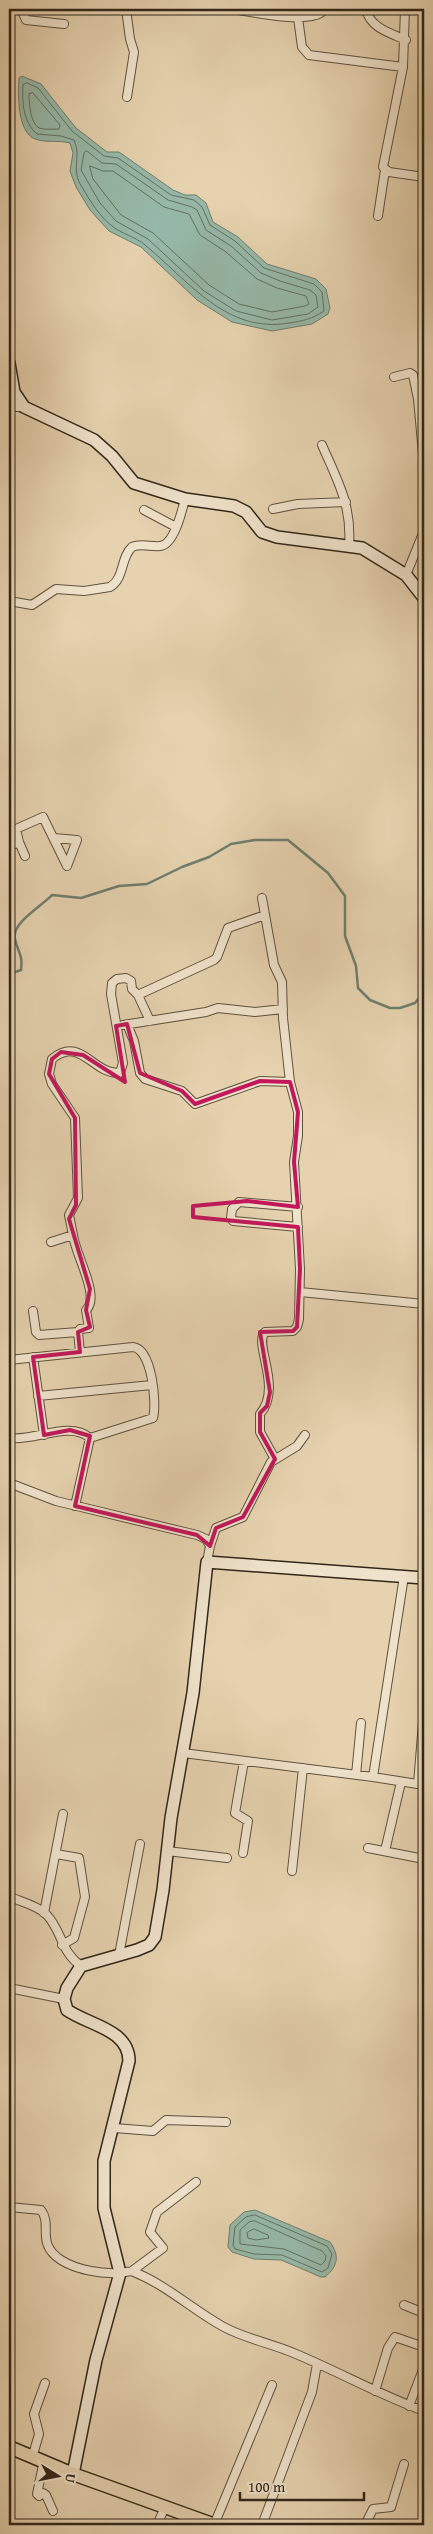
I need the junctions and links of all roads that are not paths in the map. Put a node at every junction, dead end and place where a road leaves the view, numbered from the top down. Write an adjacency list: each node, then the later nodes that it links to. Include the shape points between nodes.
1 (21, 9): 8 (street, via 26,20)
2 (126, 9): 11 (street, via 134,52)
3 (233, 9): 7 (street)
4 (325, 9): 7 (street, via 321,14)
5 (366, 9): 9 (street, via 376,26)
6 (405, 9): 9 (street)
7 (298, 18): 10 (street, via 302,47 309,55)
8 (64, 24)
9 (406, 40): 10 (street)
10 (404, 67): 12 (street)
11 (127, 97)
12 (385, 170): 13 (street); 14 (street)
13 (424, 177)
14 (378, 216)
15 (9, 363): 18 (street, via 14,392)
16 (394, 377): 19 (street, via 413,375)
17 (9, 406): 18 (street)
18 (24, 408): 22 (street, via 94,440 134,483)
19 (422, 439): 21 (street)
20 (322, 445): 23 (street)
21 (424, 465)
22 (185, 499): 26 (street); 28 (street, via 234,506 246,512 262,532 277,537)
23 (346, 502): 24 (street, via 298,504); 28 (street)
24 (273, 509)
25 (144, 510): 26 (street)
26 (176, 527): 31 (street, via 162,546 136,545 130,549 120,576 110,587 84,591 56,589 32,605)
27 (424, 531): 29 (street)
28 (349, 546): 29 (street, via 362,548)
29 (406, 575): 30 (street)
30 (424, 598)
31 (9, 601)
32 (54, 838): 33 (street, via 43,817 16,829)
33 (19, 842): 34 (street); 35 (street)
34 (9, 846)
35 (26, 856)
36 (262, 898): 37 (street)
37 (265, 914): 38 (street, via 228,928 214,960); 39 (street, via 274,965 282,982)
38 (138, 995): 40 (street); 42 (street, via 126,978 112,983)
39 (283, 1008): 40 (street, via 255,1012 215,1008); 43 (street)
40 (150, 1021): 41 (street)
41 (127, 1024): 42 (street); 43 (street, via 140,1073 146,1079 182,1091 195,1104 260,1081)
42 (116, 1026): 46 (street, via 123,1063 120,1073 110,1072 69,1050 52,1058 50,1066 52,1084 75,1118 78,1198 69,1215)
43 (290, 1082): 44 (street, via 298,1112 294,1162)
44 (298, 1207): 45 (street); 45 (street, via 239,1202 232,1209 231,1218 233,1221)
45 (298, 1226): 48 (street)
46 (73, 1235): 47 (street); 51 (street, via 90,1289 90,1307 86,1310 89,1328)
47 (51, 1242)
48 (300, 1292): 49 (street); 61 (street, via 297,1327 293,1331 265,1332 262,1340 270,1392 267,1406 260,1414 260,1432)
49 (424, 1304)
50 (33, 1311): 51 (street, via 39,1335)
51 (78, 1332): 52 (street)
52 (80, 1352): 53 (street); 55 (street, via 137,1347 145,1354)
53 (33, 1357): 54 (street); 56 (street)
54 (9, 1360)
55 (152, 1385): 56 (street); 60 (street, via 154,1415 151,1420)
56 (38, 1396): 57 (street)
57 (44, 1435): 59 (street); 60 (street, via 70,1430 82,1432)
58 (305, 1436): 61 (street, via 297,1446)
59 (9, 1438)
60 (90, 1438): 63 (street)
61 (275, 1459): 64 (street, via 268,1466 243,1517 216,1528)
62 (9, 1483): 63 (street)
63 (76, 1506): 64 (street, via 197,1534 206,1538)
64 (210, 1546): 65 (street)
65 (207, 1562): 66 (street); 70 (street, via 194,1693)
66 (404, 1576): 67 (street); 74 (street)
67 (424, 1578)
68 (424, 1710): 76 (street)
69 (362, 1723): 73 (street)
70 (183, 1753): 71 (street); 80 (street)
71 (244, 1761): 72 (street); 82 (street, via 235,1813 248,1821)
72 (303, 1768): 73 (street); 86 (street)
73 (356, 1775): 74 (street)
74 (372, 1777): 75 (street)
75 (402, 1782): 76 (street); 81 (street)
76 (421, 1785)
77 (62, 1814): 83 (street)
78 (140, 1844): 90 (street)
79 (368, 1848): 81 (street)
80 (167, 1851): 84 (street); 90 (street, via 153,1942)
81 (385, 1851): 85 (street)
82 (243, 1853)
83 (56, 1854): 88 (street); 89 (street, via 79,1858 85,1897 74,1938)
84 (227, 1858)
85 (424, 1859)
86 (292, 1871)
87 (10, 1897): 88 (street)
88 (44, 1913): 89 (street, via 52,1921)
89 (62, 1945): 91 (street, via 71,1959)
90 (119, 1955): 91 (street)
91 (81, 1966): 93 (street)
92 (9, 1988): 93 (street)
93 (64, 1999): 95 (street, via 67,2010 118,2036 128,2048 129,2061)
94 (226, 2122): 95 (street, via 166,2120 153,2131)
95 (114, 2128): 99 (street, via 104,2161 103,2194 106,2222)
96 (196, 2182): 98 (street, via 157,2212 150,2232 163,2248)
97 (9, 2207): 99 (street, via 43,2212 44,2240 60,2260 95,2272)
98 (132, 2271): 99 (street); 103 (street, via 176,2294 229,2330)
99 (120, 2273): 114 (street, via 96,2360)
100 (404, 2305): 101 (street)
101 (424, 2313)
102 (424, 2347): 107 (street, via 395,2337 388,2348)
103 (317, 2364): 107 (street); 119 (street, via 312,2392)
104 (424, 2367): 108 (street)
105 (45, 2383): 111 (street, via 35,2407 39,2434)
106 (272, 2385): 118 (street)
107 (375, 2391): 108 (street)
108 (409, 2406): 109 (street)
109 (424, 2411)
110 (9, 2447): 111 (main road)
111 (32, 2458): 112 (main road)
112 (48, 2464): 114 (main road); 116 (street, via 43,2465 37,2494 46,2495)
113 (404, 2464): 120 (street, via 390,2507 373,2509)
114 (73, 2474): 115 (main road)
115 (165, 2507): 117 (street); 118 (main road)
116 (53, 2511)
117 (157, 2525)
118 (215, 2525)
119 (262, 2525)
120 (366, 2525)

